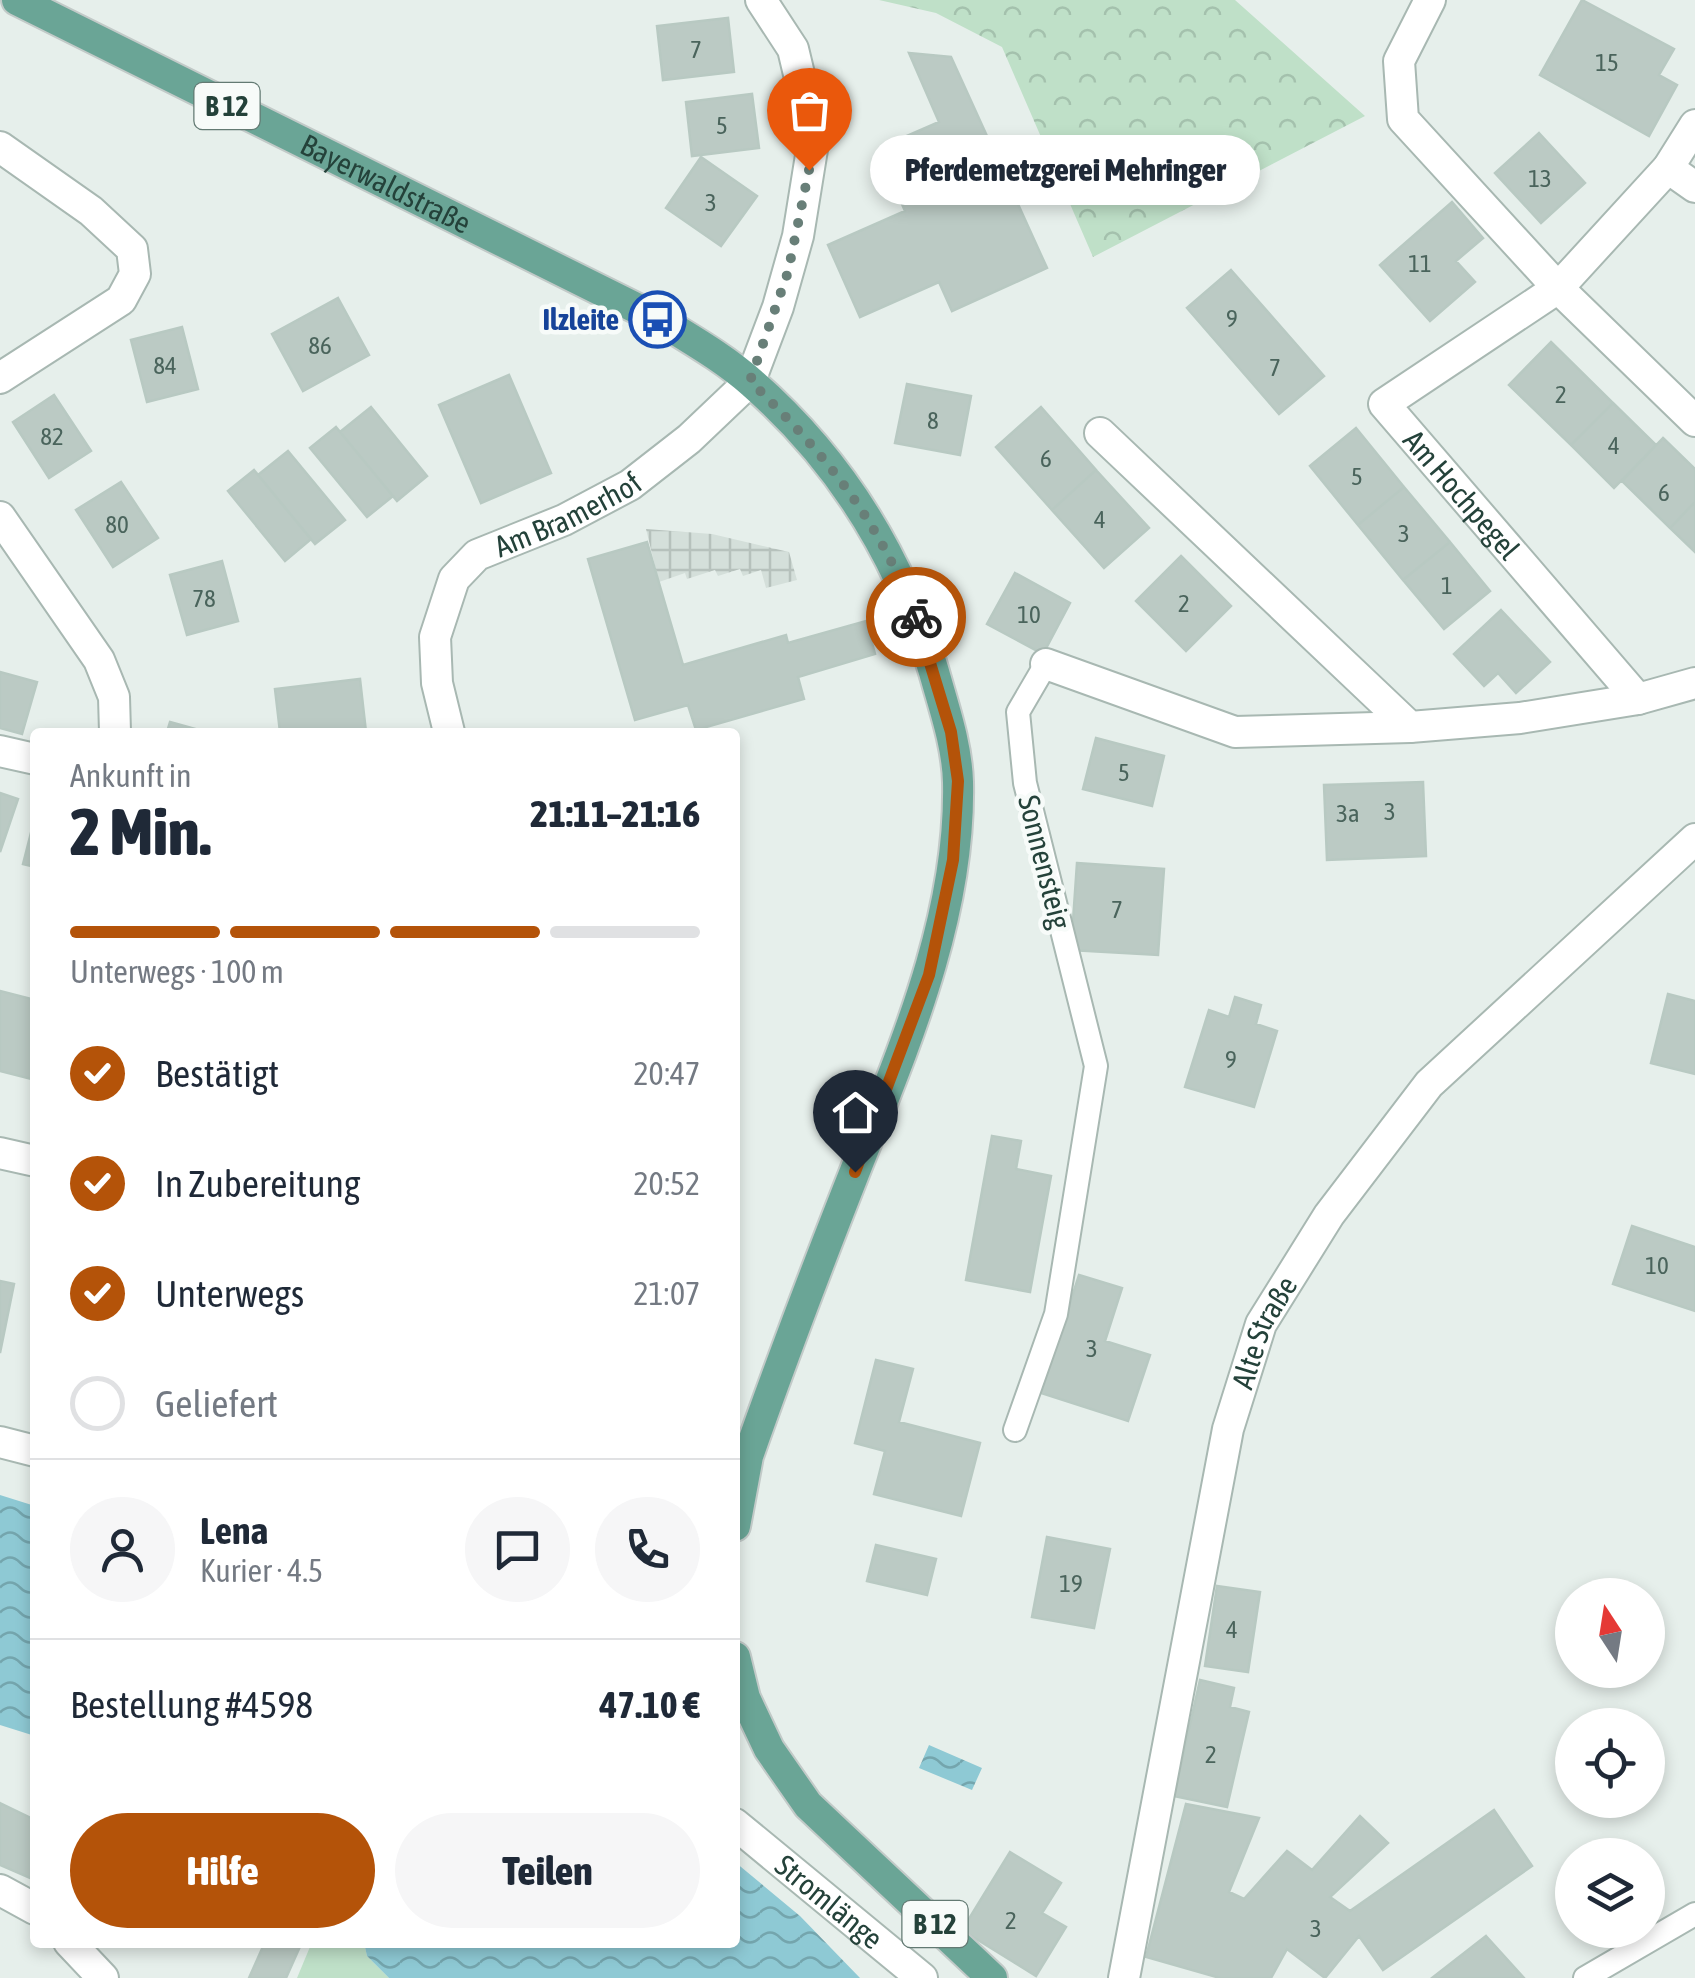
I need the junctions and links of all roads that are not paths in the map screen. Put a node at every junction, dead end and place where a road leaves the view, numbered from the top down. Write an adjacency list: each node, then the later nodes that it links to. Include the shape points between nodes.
1 (17, 0): 10 (main road, Bayerwaldstraße / B 12, via 658,319)
2 (761, 0): 10 (street, via 793,49 814,137 798,236)
3 (1430, 0): 8 (street, via 1399,60 1403,119)
4 (1695, 126): 6 (street, Am Hochpegel)
5 (0, 147): 9 (street, via 132,249 134,274 120,300)
6 (1668, 168): 7 (street); 8 (street, Am Hochpegel)
7 (1695, 187)
8 (1558, 288): 11 (street); 16 (street, Am Hochpegel, via 1384,404)
9 (0, 378)
10 (750, 381): 19 (street, Am Bramerhof, via 630,485 478,555 454,579 435,637); 28 (main road, Bayerwaldstraße / B 12, via 847,486 900,574 951,732 958,781 953,860 929,975 748,1456)
11 (1695, 421)
12 (1100, 433): 17 (street)
13 (0, 517): 18 (street, via 99,660 114,698)
14 (1046, 664): 17 (street, Sonnensteig, via 1235,732); 25 (lane, Sonnensteig, via 1018,712 1025,783 1096,1066 1056,1314)
15 (1695, 684): 16 (street)
16 (1638, 699): 17 (street, Sonnensteig)
17 (1410, 727)
18 (115, 728)
19 (448, 728)
20 (0, 751): 21 (street)
21 (30, 758)
22 (1695, 839): 38 (street, Alte Straße, via 1429,1084 1329,1215 1260,1324 1228,1429)
23 (0, 1154): 24 (street)
24 (30, 1160)
25 (1015, 1430)
26 (0, 1442): 27 (street)
27 (30, 1450)
28 (740, 1499)
29 (740, 1676): 37 (main road, B 12, via 769,1750 808,1805)
30 (740, 1828): 36 (street, Stromlänge)
31 (0, 1890): 32 (street)
32 (30, 1906)
33 (1695, 1914): 39 (lane)
34 (75, 1948): 35 (street)
35 (103, 1978)
36 (922, 1978)
37 (992, 1978)
38 (1124, 1978)
39 (1584, 1978)

